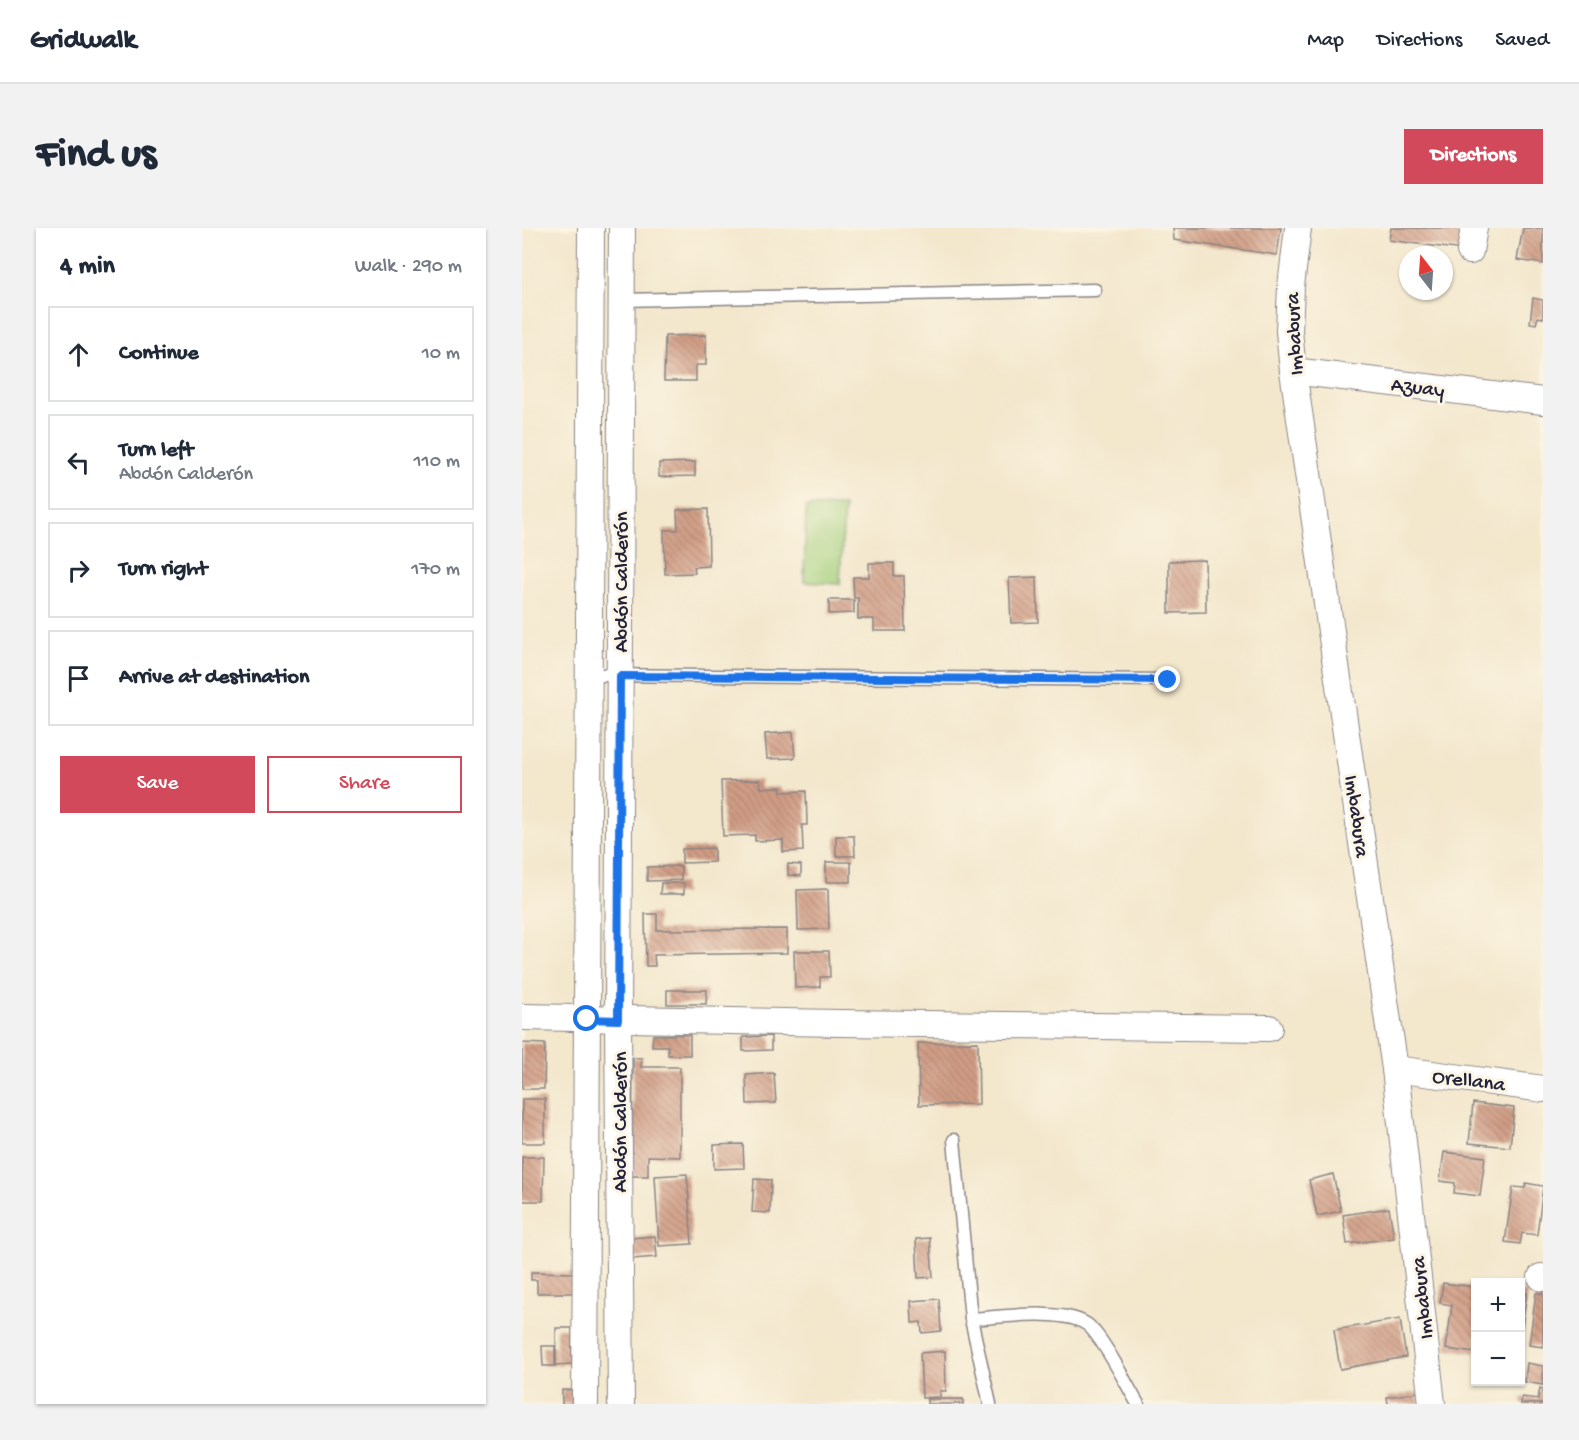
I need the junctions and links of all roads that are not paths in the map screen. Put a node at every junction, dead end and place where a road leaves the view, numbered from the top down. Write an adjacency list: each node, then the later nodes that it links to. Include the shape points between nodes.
1 (591, 228): 8 (street, Abdón Calderón)
2 (622, 228): 5 (street, Abdón Calderón)
3 (1298, 228): 6 (street, Imbabura, via 1290,286)
4 (1095, 290): 5 (lane)
5 (622, 300): 9 (street, Abdón Calderón)
6 (1293, 371): 7 (street, Azuay); 15 (street, Imbabura)
7 (1543, 401)
8 (588, 675): 9 (lane); 12 (street, Abdón Calderón)
9 (620, 676): 10 (lane); 13 (street, Abdón Calderón)
10 (1168, 680)
11 (522, 1017): 12 (street)
12 (587, 1019): 13 (street); 19 (street, Abdón Calderón)
13 (618, 1020): 14 (street); 20 (street, Abdón Calderón)
14 (1269, 1028)
15 (1395, 1070): 16 (street, Orellana); 23 (street, Imbabura)
16 (1543, 1089)
17 (954, 1140): 18 (lane)
18 (971, 1318): 21 (lane); 22 (lane, via 1061,1314 1088,1325)
19 (585, 1404)
20 (621, 1404)
21 (990, 1404)
22 (1138, 1404)
23 (1432, 1404)

